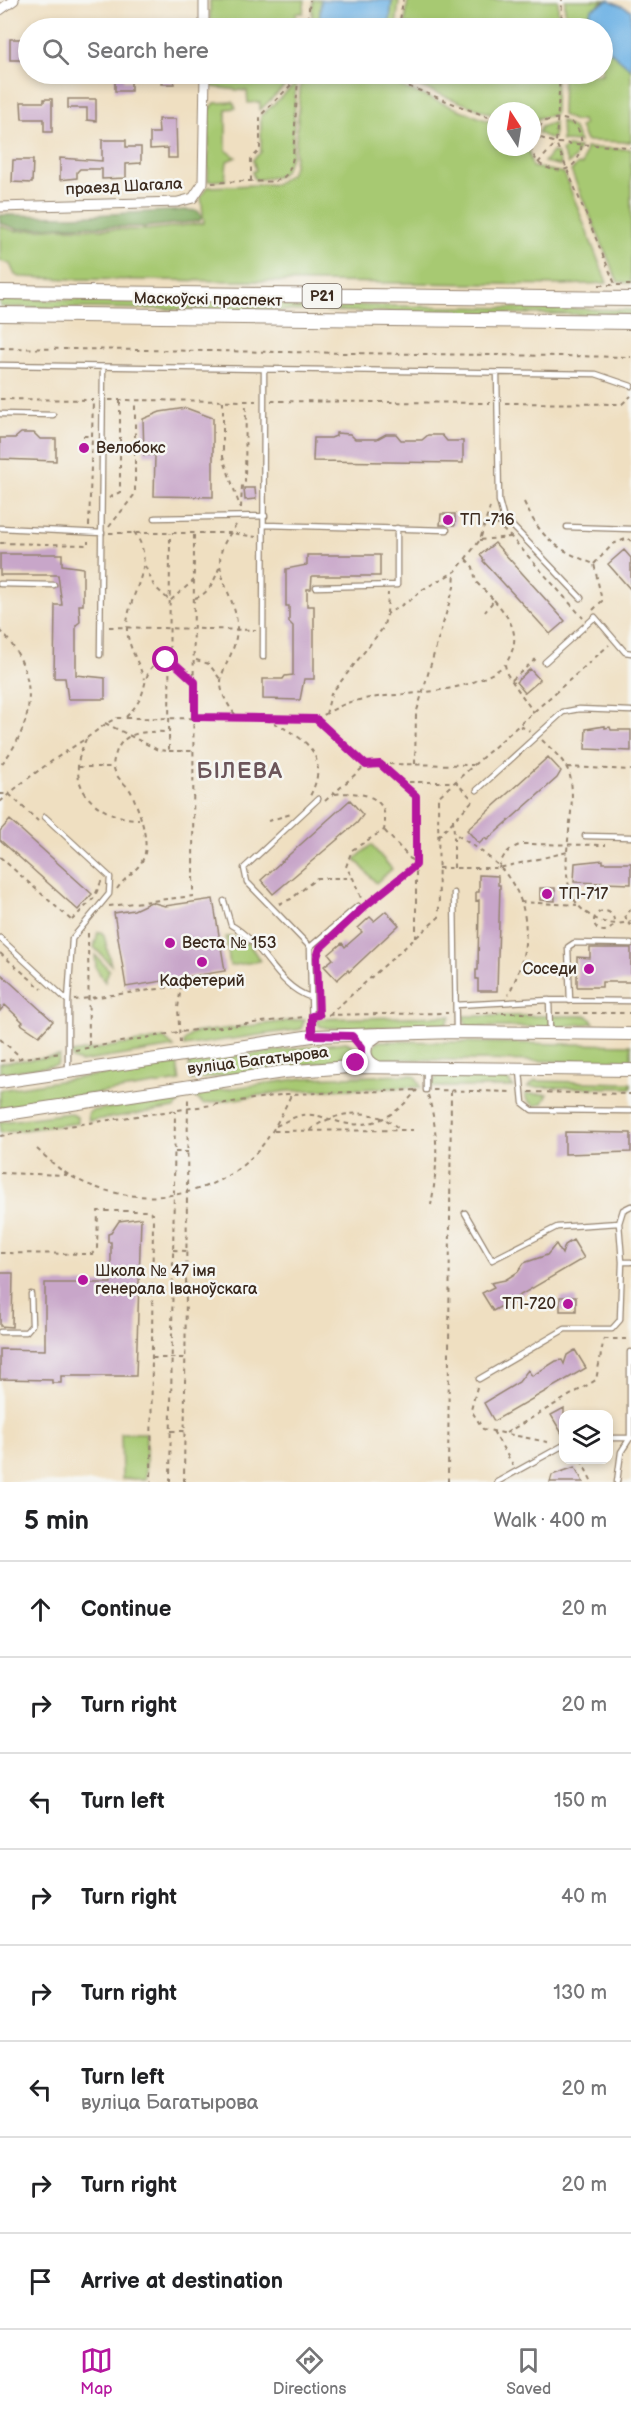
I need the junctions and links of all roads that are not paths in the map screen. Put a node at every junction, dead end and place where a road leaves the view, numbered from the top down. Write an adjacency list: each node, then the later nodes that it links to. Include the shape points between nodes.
1 (14, 0): 3 (street)
2 (204, 0): 4 (street)
3 (0, 10)
4 (204, 18)
5 (205, 84): 6 (street, праезд Шагала, via 203,183 193,198 178,202)
6 (0, 207)
7 (0, 292): 8 (main road, Маскоўскі праспект / Р21)
8 (631, 299)
9 (0, 314): 10 (main road, Маскоўскі праспект / Р21)
10 (631, 322)
11 (0, 365): 12 (lane)
12 (103, 367): 13 (lane); 26 (lane)
13 (264, 369): 14 (lane); 18 (lane)
14 (497, 373): 15 (lane, via 596,374); 30 (lane, via 498,501 502,516)
15 (631, 387)
16 (0, 414): 17 (lane)
17 (52, 415)
18 (265, 516): 19 (lane); 20 (lane)
19 (155, 518)
20 (265, 525): 23 (lane); 33 (lane)
21 (567, 526): 25 (lane)
22 (0, 528): 26 (lane)
23 (397, 528): 24 (lane); 29 (lane, via 397,585)
24 (447, 530)
25 (631, 530)
26 (102, 532): 32 (lane)
27 (0, 584): 28 (lane)
28 (54, 585)
29 (316, 586)
30 (581, 598)
31 (631, 652): 34 (lane, via 625,652 595,617)
32 (100, 655)
33 (263, 657)
34 (545, 662)
35 (631, 711): 36 (lane, via 563,712)
36 (479, 792)
37 (318, 799): 46 (lane, via 244,868 247,882)
38 (45, 817): 49 (lane, via 110,877 109,894 72,939)
39 (585, 836): 40 (lane)
40 (631, 837)
41 (454, 893): 52 (lane)
42 (224, 901): 47 (lane, via 231,925 246,933 293,991)
43 (358, 906): 46 (lane)
44 (0, 938): 49 (lane)
45 (631, 944): 50 (lane, via 574,943 568,947)
46 (310, 947): 47 (lane)
47 (310, 997): 58 (lane)
48 (549, 1000): 50 (lane); 52 (lane); 54 (lane)
49 (68, 1001): 64 (lane)
50 (570, 1001): 51 (lane)
51 (631, 1001)
52 (456, 1005): 53 (lane)
53 (456, 1032): 54 (street, вуліца Багатырова); 56 (street, вуліца Багатырова)
54 (550, 1033): 57 (street, вуліца Багатырова)
55 (347, 1034): 56 (street, вуліца Багатырова); 58 (street, вуліца Багатырова); 59 (street, via 359,1042 361,1052)
56 (380, 1034): 60 (street, via 368,1041 365,1051 368,1060)
57 (631, 1034)
58 (312, 1035): 64 (street, вуліца Багатырова)
59 (349, 1067): 60 (street, вуліца Багатырова); 68 (street, вуліца Багатырова, via 283,1072)
60 (379, 1067): 61 (street, вуліца Багатырова)
61 (426, 1067): 62 (street, вуліца Багатырова); 66 (lane)
62 (520, 1068): 63 (street, вуліца Багатырова); 67 (lane, via 523,1103 532,1110)
63 (631, 1070)
64 (68, 1072): 65 (street, вуліца Багатырова)
65 (0, 1082)
66 (426, 1090)
67 (631, 1111)
68 (0, 1115)
69 (631, 1206): 71 (lane, via 624,1210)
70 (465, 1213): 71 (lane, via 492,1260 557,1227)
71 (619, 1223): 72 (lane)
72 (622, 1262): 73 (lane); 77 (lane, via 620,1320 612,1329 565,1329)
73 (631, 1262)
74 (31, 1294): 75 (lane, via 32,1325 26,1332)
75 (0, 1332)
76 (630, 1352): 79 (lane)
77 (479, 1379)
78 (613, 1438): 79 (lane)
79 (630, 1438): 82 (lane, via 621,1452)
80 (559, 1447): 81 (lane)
81 (497, 1482)
82 (617, 1482)

